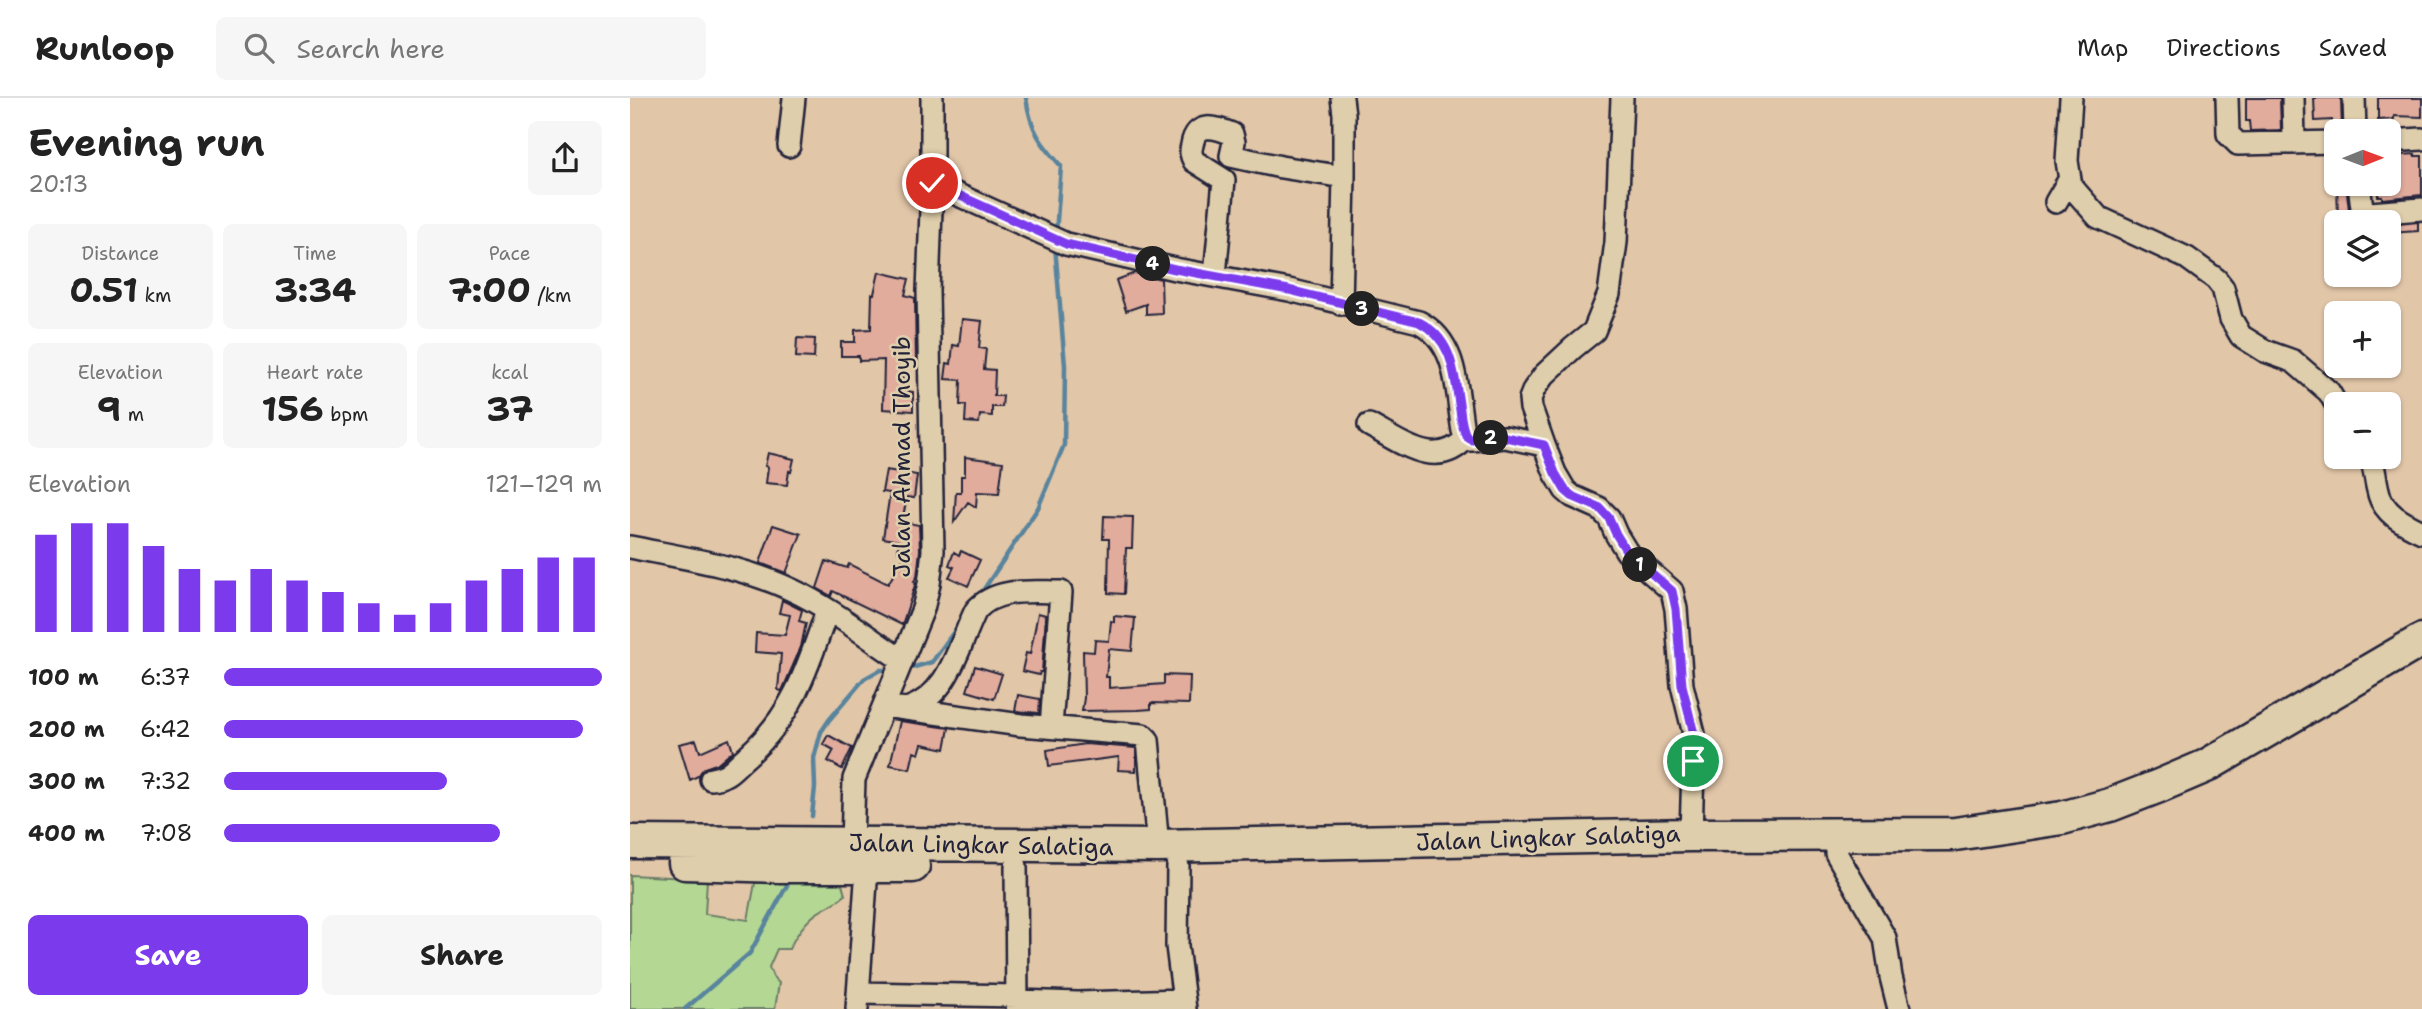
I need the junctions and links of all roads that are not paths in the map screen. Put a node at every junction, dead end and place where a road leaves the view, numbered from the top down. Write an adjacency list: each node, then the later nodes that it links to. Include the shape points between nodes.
1 (794, 98): 14 (street)
2 (932, 98): 19 (street, Jalan Ahmad Thoyib)
3 (1342, 98): 16 (street)
4 (1622, 98): 28 (street, via 1616,242 1609,294 1594,331 1534,389 1531,408)
5 (2071, 98): 18 (street)
6 (2227, 98): 12 (street, via 2228,134 2238,144)
7 (2293, 98): 12 (street)
8 (2354, 98): 9 (street)
9 (2355, 119)
10 (2422, 139): 11 (street)
11 (2401, 140)
12 (2294, 142): 13 (street)
13 (2324, 142)
14 (789, 146)
15 (1231, 156): 16 (street); 17 (street); 17 (street, via 1232,134 1203,128 1194,133 1194,161)
16 (1344, 177): 24 (street)
17 (1224, 180): 23 (street)
18 (2069, 180): 20 (street); 25 (street, via 2098,217 2187,258 2216,279 2241,336 2293,361)
19 (932, 183): 23 (street, via 1066,244); 35 (street, Jalan Ahmad Thoyib, via 928,291 933,551 923,608)
20 (2056, 202)
21 (2422, 209): 22 (street)
22 (2401, 213)
23 (1215, 275): 24 (street)
24 (1341, 304): 27 (street, via 1419,322 1441,338 1453,367)
25 (2329, 392)
26 (1369, 425): 27 (street, via 1435,454 1452,450)
27 (1467, 437): 28 (street, via 1505,437)
28 (1544, 445): 40 (street, via 1565,490 1600,508 1627,552 1672,591 1682,685 1694,734)
29 (2374, 469): 30 (street, via 2385,507 2397,520)
30 (2422, 532)
31 (630, 547): 32 (street, via 764,578)
32 (827, 611): 35 (street); 39 (street, via 791,704 759,746 724,778)
33 (2422, 640): 41 (highway, Jalan Lingkar Salatiga, via 2206,766 2110,806 1955,834)
34 (2422, 665): 44 (highway, Jalan Lingkar Salatiga, via 2255,763 2121,822 1984,850)
35 (900, 667): 36 (street, Jalan Ahmad Thoyib)
36 (884, 706): 37 (street); 42 (street, Jalan Ahmad Thoyib, via 854,779)
37 (907, 709): 38 (street); 38 (street, via 926,701 944,683 984,601 1013,592 1061,592)
38 (1051, 727): 45 (street, via 1139,734 1148,740)
39 (711, 779)
40 (1691, 835): 41 (highway, Jalan Lingkar Salatiga); 45 (highway, Jalan Lingkar Salatiga)
41 (1767, 844): 44 (highway, Jalan Lingkar Salatiga); 45 (highway, Jalan Lingkar Salatiga)
42 (863, 851): 43 (highway, Jalan Lingkar Salatiga, via 779,866); 45 (highway, Jalan Lingkar Salatiga); 46 (highway, Jalan Lingkar Salatiga); 47 (street, Jalan Ahmad Thoyib)
43 (645, 852)
44 (1836, 853): 50 (street, via 1885,938)
45 (1168, 856): 46 (highway, Jalan Lingkar Salatiga); 49 (street)
46 (1016, 866): 48 (street)
47 (858, 1001): 48 (street)
48 (1017, 1002): 49 (street)
49 (1184, 1005)
50 (1899, 1009)

